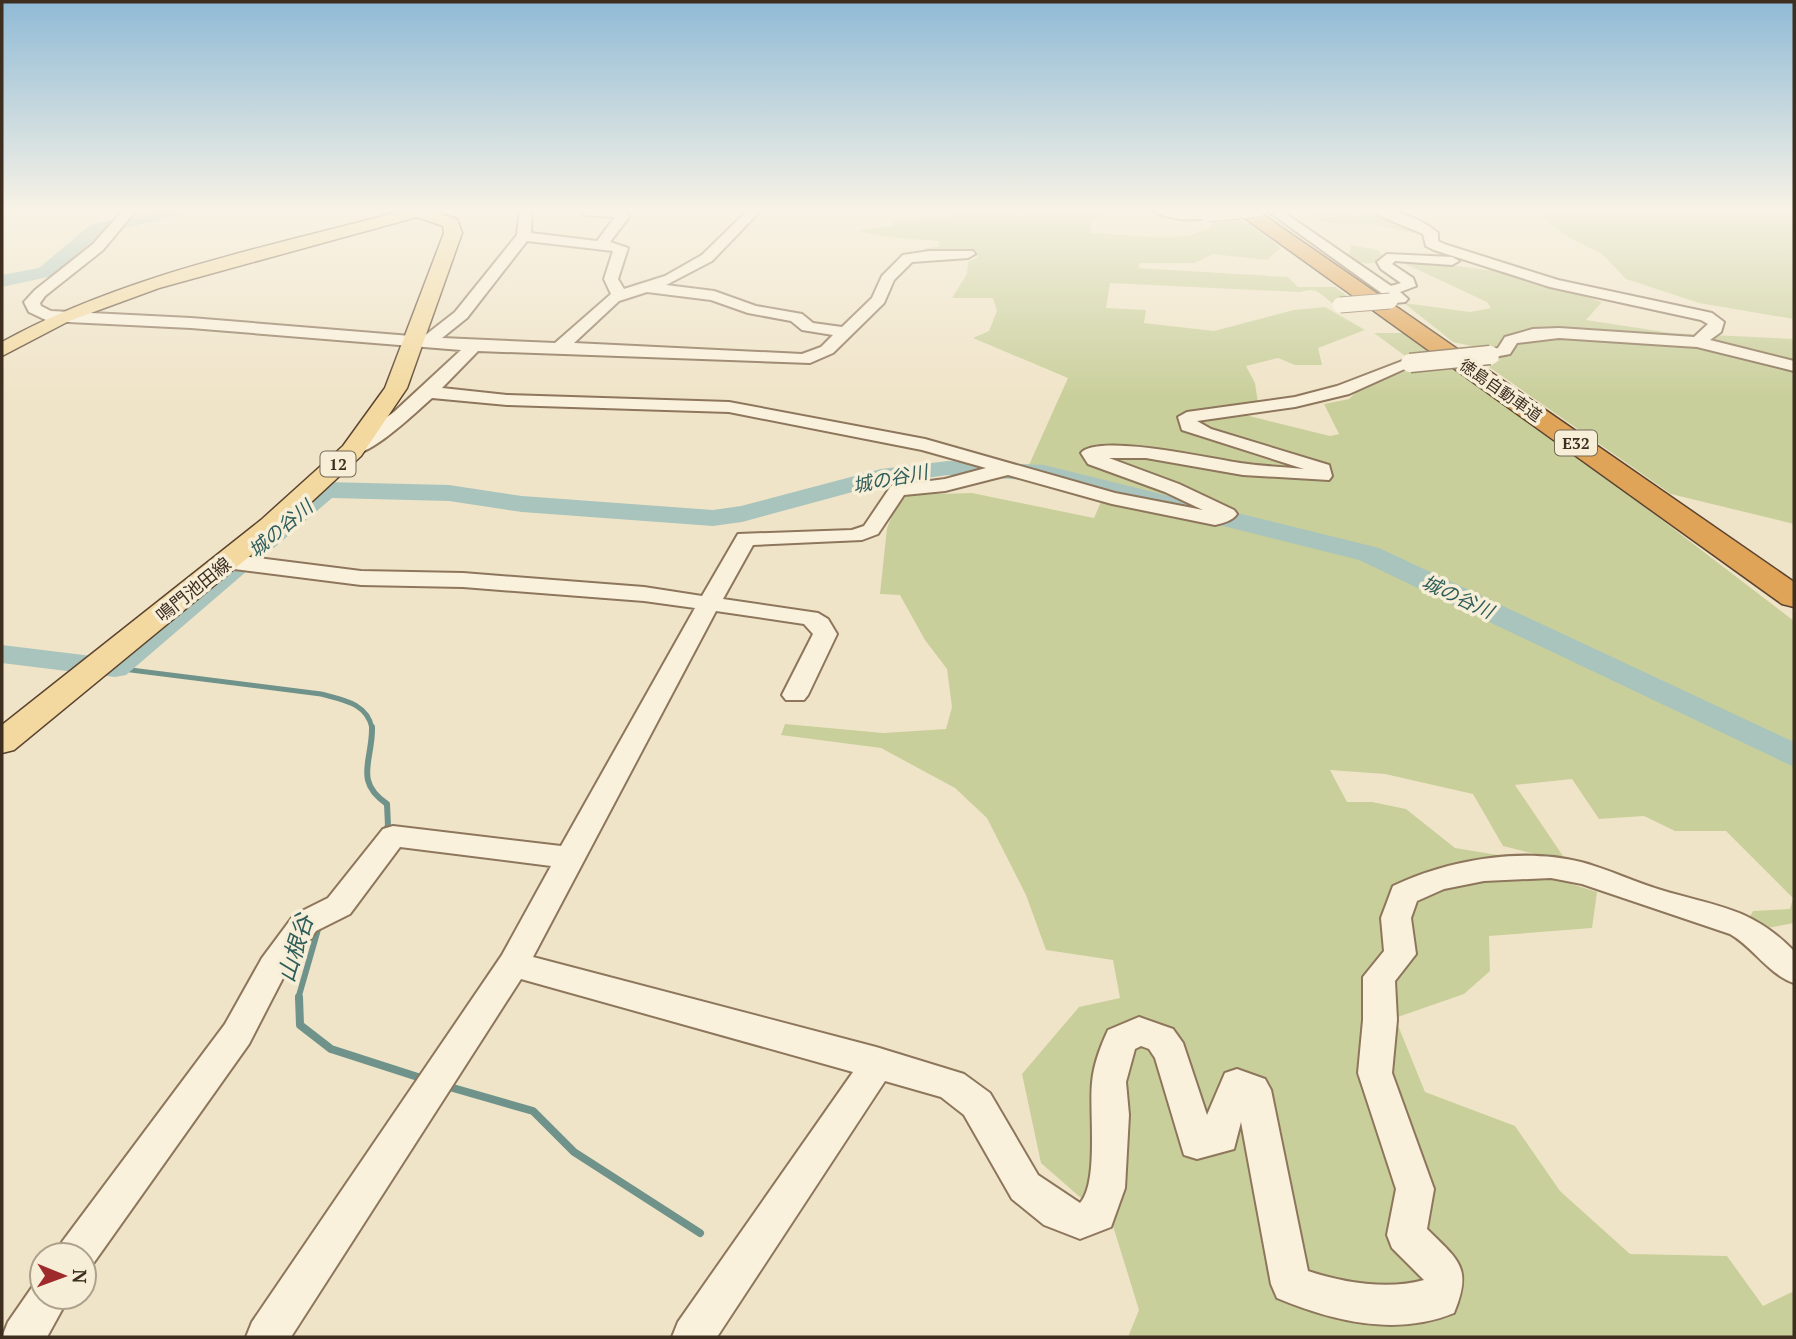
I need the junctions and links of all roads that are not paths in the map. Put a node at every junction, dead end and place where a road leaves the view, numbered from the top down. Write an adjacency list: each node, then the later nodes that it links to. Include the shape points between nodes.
1 (69, 271): 16 (street, via 32,302 34,309 48,316)
2 (199, 271): 16 (main road, 鳴門池田線 / 12)
3 (441, 271): 18 (main road, 鳴門池田線 / 12)
4 (495, 271): 18 (street, via 461,315)
5 (613, 271): 13 (street, via 613,288)
6 (687, 271): 12 (street)
7 (895, 271): 17 (street, via 879,300)
8 (1331, 271): 24 (highway, 徳島自動車道 / E32)
9 (1356, 271): 14 (street)
10 (1394, 271): 14 (street, via 1409,281 1409,286)
11 (1520, 271): 19 (street, via 1574,289 1706,316 1716,322 1715,329)
12 (650, 287): 13 (street); 17 (street, via 715,296 752,310 796,317 808,327)
13 (621, 294): 21 (street)
14 (1390, 296): 15 (street, bridge)
15 (1340, 305)
16 (62, 317): 18 (street); 22 (main road, 鳴門池田線 / 12)
17 (845, 332): 21 (street, via 827,350 804,359)
18 (420, 342): 20 (street); 26 (main road, 鳴門池田線 / 12, via 396,388)
19 (1697, 342): 23 (street); 27 (street, bridge, via 1533,334 1511,340 1504,351 1410,363 1343,390 1295,402 1187,416 1188,426 1306,461 1322,469 1322,476 1243,469 1146,452 1091,453 1095,460 1227,514 1215,519 1112,498)
20 (474, 346): 21 (street); 25 (street)
21 (558, 349)
22 (2, 350)
23 (1794, 366)
24 (1492, 384): 28 (highway, 徳島自動車道 / E32)
25 (428, 392): 26 (street); 27 (street, via 507,400 729,407 925,445)
26 (352, 451): 29 (main road, 鳴門池田線 / 12)
27 (1006, 469): 31 (street, via 945,485 898,490 871,530 855,536 746,539)
28 (1659, 501): 30 (highway, 徳島自動車道 / E32)
29 (226, 561): 31 (street, via 361,578 463,580); 33 (main road, 鳴門池田線 / 12)
30 (1794, 597)
31 (709, 603): 32 (street, via 810,618 820,624 825,634); 34 (street)
32 (795, 695)
33 (2, 742)
34 (572, 858): 35 (street); 38 (street, via 393,836 340,906 305,923 273,967 230,1044)
35 (513, 964): 37 (street); 41 (street)
36 (1794, 970): 37 (street, via 1753,932 1731,921 1573,871 1542,866 1489,872 1423,882 1404,894 1395,918 1400,954 1379,977 1381,1020 1375,1073 1415,1189 1406,1235 1445,1274 1440,1299 1401,1305 1322,1298 1291,1284 1253,1090 1237,1084 1226,1106 1221,1138 1197,1143 1171,1053 1161,1039 1139,1031 1120,1040 1109,1082 1105,1188 1097,1214 1080,1221 1057,1212 1025,1187 977,1104 952,1085)
37 (876, 1062): 42 (street)
38 (86, 1241)
39 (39, 1311): 40 (street)
40 (23, 1337)
41 (267, 1337)
42 (693, 1337)

